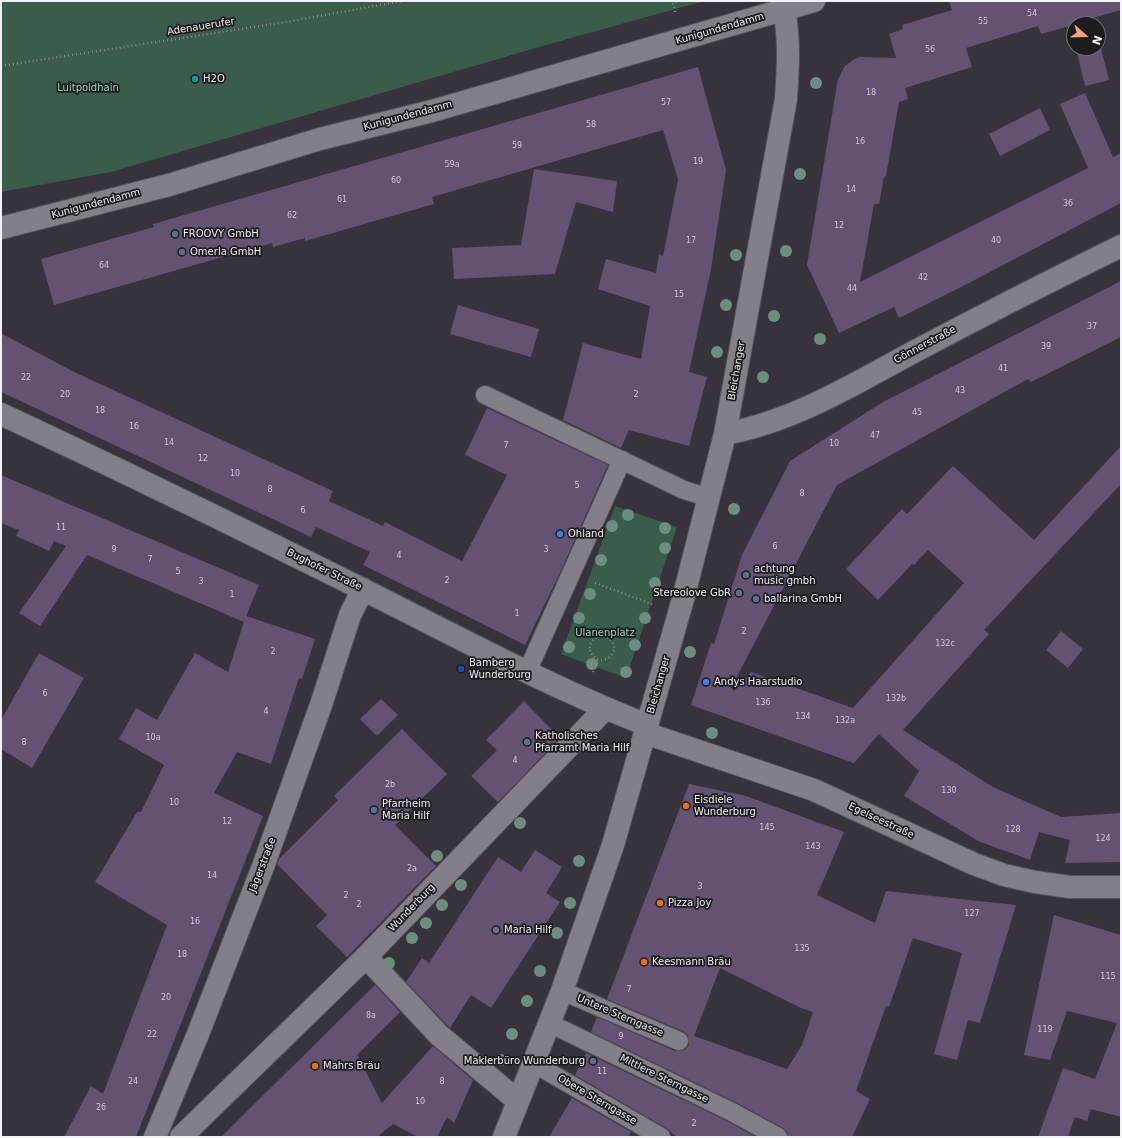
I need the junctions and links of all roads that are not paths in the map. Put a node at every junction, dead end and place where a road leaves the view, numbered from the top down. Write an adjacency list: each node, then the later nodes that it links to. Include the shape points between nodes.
1 (814, 1): 2 (street, Kunigundendamm)
2 (784, 10): 3 (street, Kunigundendamm, via 432,111 320,139 169,185); 7 (street, Bleichanger, via 789,50 786,99)
3 (1, 228)
4 (1121, 246): 7 (street, Gönnerstraße, via 779,420)
5 (485, 395): 8 (lane)
6 (1, 414): 10 (street, Bughofer Straße)
7 (725, 434): 9 (street, Bleichanger)
8 (622, 460): 9 (lane, via 684,490); 11 (lane)
9 (710, 498): 13 (street, Bleichanger)
10 (363, 589): 11 (street, Bughofer Straße); 21 (street, Jägerstraße, via 350,615 267,856)
11 (527, 672): 12 (street, Bughofer Straße)
12 (605, 709): 13 (street, Bughofer Straße); 15 (street, Wunderburg)
13 (646, 729): 14 (street, Egelseestraße, via 814,790 974,864 1004,875 1070,887); 16 (street, via 612,845)
14 (1121, 887)
15 (366, 957): 20 (street, via 440,1035); 22 (street)
16 (562, 991): 17 (street); 18 (lane, Untere Sterngasse)
17 (549, 1023): 19 (street); 25 (lane, Mittlere Sterngasse)
18 (679, 1041)
19 (533, 1063): 20 (street); 24 (lane, Obere Sterngasse)
20 (518, 1101): 23 (street)
21 (157, 1132)
22 (181, 1137)
23 (504, 1137)
24 (661, 1137)
25 (778, 1137)

